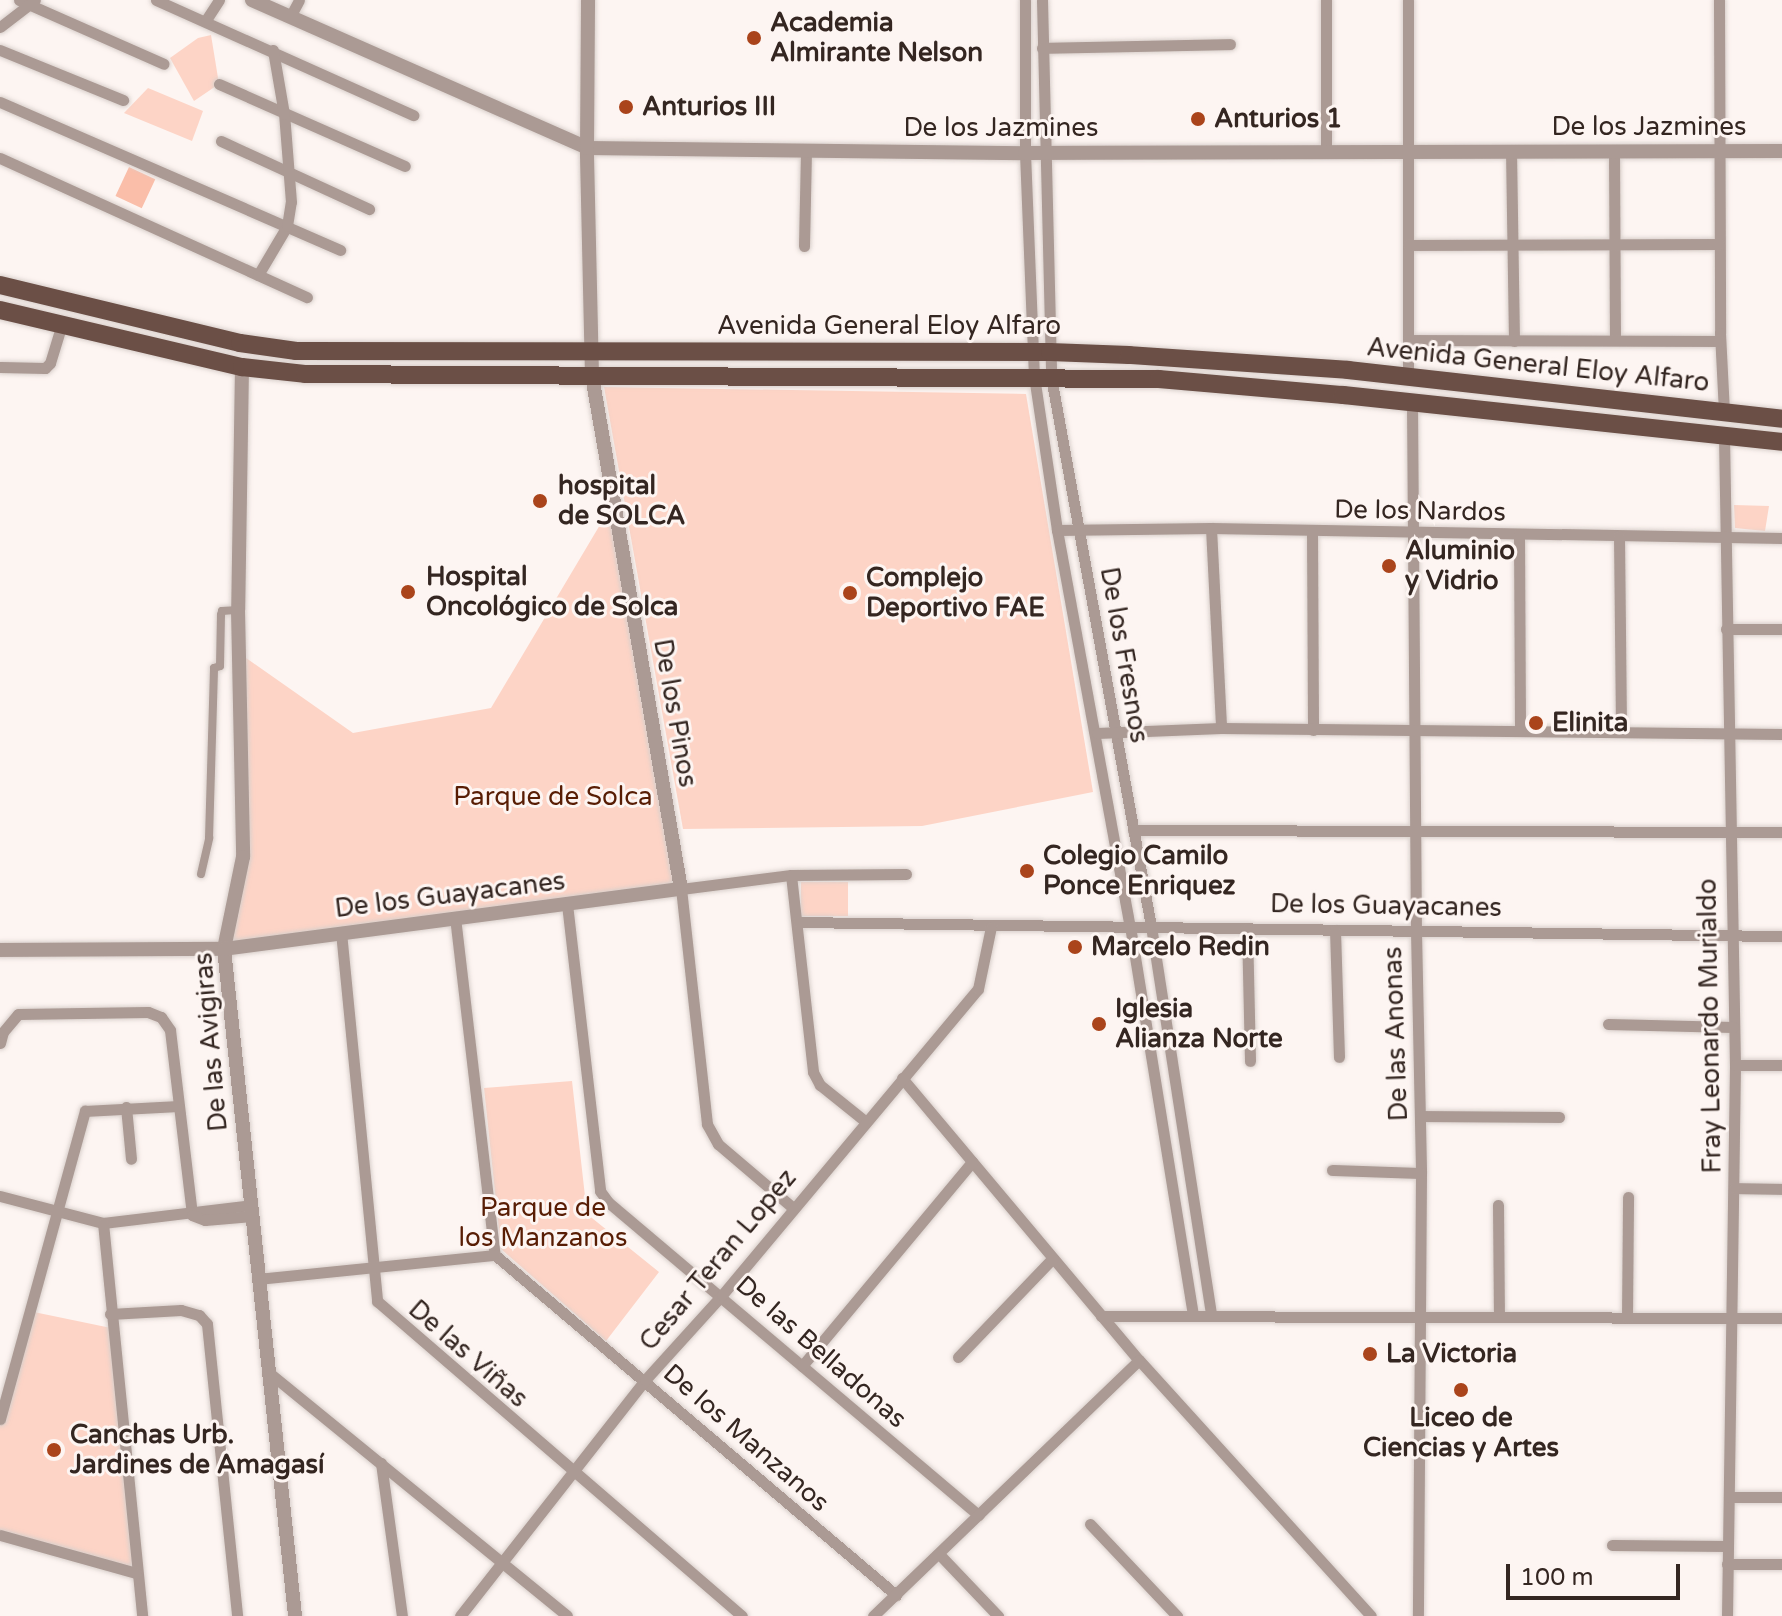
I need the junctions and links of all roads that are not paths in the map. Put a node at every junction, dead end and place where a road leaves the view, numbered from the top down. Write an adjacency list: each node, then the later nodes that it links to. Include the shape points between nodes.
1 (156, 0): 13 (street)
2 (219, 0): 13 (street)
3 (252, 0): 12 (street, De los Jazmines)
4 (299, 0): 12 (street)
5 (588, 0): 26 (street, De los Pinos)
6 (1025, 0): 34 (street, De los Fresnos)
7 (1042, 0): 16 (street, De los Fresnos)
8 (1326, 0): 27 (street)
9 (1408, 0): 28 (street)
10 (1719, 0): 32 (street)
11 (28, 1): 14 (street); 19 (street)
12 (290, 17): 26 (street, De los Jazmines)
13 (206, 20): 18 (street)
14 (0, 27)
15 (1230, 44): 16 (street)
16 (1042, 48): 35 (street, De los Fresnos)
17 (0, 50): 21 (street)
18 (273, 50): 23 (street); 24 (street)
19 (164, 64)
20 (219, 84): 23 (street)
21 (123, 100)
22 (0, 102): 40 (street)
23 (284, 114): 37 (street); 38 (street)
24 (413, 115)
25 (221, 141): 38 (street)
26 (587, 148): 31 (street, De los Jazmines); 56 (street, De los Pinos)
27 (1326, 150): 28 (street, De los Jazmines); 35 (street, De los Jazmines)
28 (1408, 150): 29 (street, De los Jazmines); 42 (street)
29 (1511, 150): 30 (street, De los Jazmines); 45 (street)
30 (1614, 150): 32 (street, De los Jazmines); 43 (street)
31 (806, 151): 34 (street, De los Jazmines); 44 (street)
32 (1721, 151): 33 (street, De los Jazmines); 41 (street)
33 (1782, 151)
34 (1025, 153): 35 (street, De los Jazmines); 57 (street, De los Fresnos)
35 (1043, 153): 57 (street, De los Fresnos)
36 (0, 158): 47 (street)
37 (405, 166)
38 (290, 172): 39 (street); 40 (street)
39 (369, 209)
40 (287, 226): 46 (street); 47 (street)
41 (1719, 244): 43 (street); 55 (street)
42 (1408, 245): 45 (street); 52 (street)
43 (1615, 245): 45 (street); 53 (street)
44 (804, 246)
45 (1512, 247): 54 (street)
46 (340, 250)
47 (258, 275): 49 (street)
48 (0, 285): 56 (main road, Avenida General Eloy Alfaro, via 240,343 296,351)
49 (307, 297)
50 (0, 310): 51 (main road, Avenida General Eloy Alfaro)
51 (61, 327): 58 (street, via 45,368); 59 (main road, Avenida General Eloy Alfaro)
52 (1408, 340): 54 (street); 62 (street)
53 (1615, 340): 54 (street); 55 (street)
54 (1514, 341)
55 (1720, 341): 64 (street)
56 (590, 351): 57 (main road, Avenida General Eloy Alfaro); 60 (street, De los Pinos)
57 (1041, 352): 61 (street, De los Fresnos); 62 (main road, Avenida General Eloy Alfaro)
58 (0, 367)
59 (242, 367): 60 (main road, Avenida General Eloy Alfaro, via 305,374); 77 (street, De las Avigiras)
60 (592, 376): 61 (main road, Avenida General Eloy Alfaro); 96 (street, De los Pinos)
61 (1042, 376): 63 (main road, Avenida General Eloy Alfaro, via 1159,379); 68 (street, De los Fresnos); 70 (street, De los Fresnos)
62 (1408, 377): 64 (main road, Avenida General Eloy Alfaro)
63 (1412, 403): 66 (main road, Avenida General Eloy Alfaro); 72 (street, De las Anonas)
64 (1724, 412): 65 (main road, Avenida General Eloy Alfaro)
65 (1782, 419)
66 (1724, 436): 67 (main road, Avenida General Eloy Alfaro); 75 (street, Fray Leonardo Murialdo)
67 (1782, 442)
68 (1078, 528): 69 (street, De los Nardos); 70 (street, De los Nardos); 86 (street, De los Fresnos)
69 (1211, 528): 71 (street, De los Nardos); 80 (street)
70 (1057, 530): 85 (street, De los Fresnos)
71 (1312, 531): 72 (street, De los Nardos); 81 (street)
72 (1413, 533): 73 (street, De los Nardos); 82 (street, De las Anonas)
73 (1519, 534): 74 (street, De los Nardos); 83 (street)
74 (1619, 536): 75 (street, De los Nardos); 84 (street)
75 (1724, 537): 76 (street, De los Nardos); 78 (street, Fray Leonardo Murialdo)
76 (1782, 538)
77 (238, 610): 93 (street, via 221,615 220,664 214,670 209,838); 109 (street, De las Avigiras, via 243,857)
78 (1726, 629): 79 (street); 87 (street, Fray Leonardo Murialdo)
79 (1782, 629)
80 (1221, 728): 81 (street); 86 (street)
81 (1313, 730): 82 (street)
82 (1414, 730): 83 (street); 89 (street, De las Anonas)
83 (1520, 731): 84 (street)
84 (1621, 732): 87 (street)
85 (1097, 733): 86 (street); 100 (street, De los Fresnos)
86 (1117, 733): 90 (street, De los Fresnos)
87 (1728, 734): 88 (street); 91 (street, Fray Leonardo Murialdo)
88 (1782, 734)
89 (1415, 829): 90 (street); 91 (street); 105 (street, De las Anonas)
90 (1133, 830): 101 (street, De los Fresnos)
91 (1729, 832): 92 (street); 107 (street, Fray Leonardo Murialdo)
92 (1782, 832)
93 (201, 874)
94 (906, 874): 95 (street, De los Guayacanes)
95 (791, 875): 96 (street, De los Guayacanes); 99 (street)
96 (681, 889): 97 (street, De los Guayacanes); 137 (street, De los Pinos, via 707,1124 718,1144)
97 (567, 904): 98 (street, De los Guayacanes); 146 (street, De las Belladonas, via 600,1191)
98 (455, 917): 106 (street, De los Guayacanes); 142 (street)
99 (798, 922): 102 (street, De los Guayacanes); 125 (street, via 813,1072 820,1085)
100 (1130, 926): 101 (street, De los Guayacanes); 102 (street, De los Guayacanes); 112 (street, De los Fresnos)
101 (1151, 926): 103 (street, De los Guayacanes); 111 (street, De los Fresnos)
102 (991, 927): 120 (street, Cesar Teran Lopez, via 978,989)
103 (1247, 928): 104 (street, De los Guayacanes); 117 (street)
104 (1335, 930): 105 (street, De los Guayacanes); 116 (street)
105 (1416, 931): 107 (street, De los Guayacanes); 123 (street, De las Anonas)
106 (341, 932): 109 (street, De los Guayacanes); 144 (street, De las Viñas)
107 (1731, 936): 108 (street, De los Guayacanes); 114 (street, Fray Leonardo Murialdo)
108 (1782, 936)
109 (224, 949): 110 (street, De los Guayacanes); 138 (street, De las Avigiras)
110 (0, 950)
111 (1164, 1007): 112 (street); 126 (street, De los Fresnos)
112 (1144, 1010): 127 (street, De los Fresnos)
113 (1608, 1024): 114 (street)
114 (1733, 1027): 118 (street, Fray Leonardo Murialdo)
115 (0, 1043): 121 (street, via 18,1014 148,1012 161,1017 170,1030)
116 (1339, 1057)
117 (1250, 1061)
118 (1735, 1065): 119 (street); 132 (street, Fray Leonardo Murialdo)
119 (1782, 1065)
120 (902, 1078): 125 (street, Cesar Teran Lopez); 129 (street)
121 (178, 1106): 122 (street); 140 (street)
122 (126, 1107): 128 (street); 139 (street, via 85,1111)
123 (1421, 1116): 124 (street); 131 (street, De las Anonas)
124 (1559, 1117)
125 (865, 1121): 137 (street, Cesar Teran Lopez)
126 (1182, 1128): 127 (street); 149 (street, De los Fresnos)
127 (1164, 1132): 148 (street, De los Fresnos)
128 (131, 1159)
129 (972, 1162): 143 (street); 158 (street)
130 (1332, 1170): 131 (street)
131 (1421, 1173): 151 (street, De las Anonas)
132 (1734, 1188): 133 (street); 154 (street, Fray Leonardo Murialdo)
133 (1782, 1189)
134 (0, 1196): 139 (street)
135 (1628, 1197): 153 (street)
136 (1498, 1205): 152 (street)
137 (792, 1207): 146 (street, Cesar Teran Lopez)
138 (251, 1211): 140 (street, via 203,1210); 145 (street, De las Avigiras)
139 (57, 1212): 141 (street); 161 (street)
140 (192, 1215): 141 (street)
141 (103, 1223): 147 (street)
142 (495, 1255): 144 (street); 160 (street, De los Manzanos)
143 (1053, 1258): 150 (street); 156 (street)
144 (373, 1268): 145 (street); 163 (street, De las Viñas, via 381,1309)
145 (258, 1279): 159 (street, De las Avigiras)
146 (722, 1295): 158 (street, De las Belladonas); 160 (street, Cesar Teran Lopez)
147 (110, 1314): 175 (street); 178 (street, via 181,1310 199,1315 207,1324)
148 (1193, 1314): 149 (street); 150 (street)
149 (1211, 1314): 151 (street)
150 (1101, 1316): 157 (street)
151 (1418, 1317): 152 (street); 188 (street, De las Anonas)
152 (1499, 1317): 153 (street)
153 (1627, 1318): 154 (street)
154 (1731, 1318): 155 (street); 164 (street, Fray Leonardo Murialdo)
155 (1782, 1318)
156 (958, 1357)
157 (1139, 1360): 166 (street); 187 (street)
158 (802, 1366): 166 (street, De las Belladonas)
159 (267, 1371): 162 (street); 179 (street, De las Avigiras)
160 (645, 1380): 163 (street, Cesar Teran Lopez); 176 (street, De los Manzanos)
161 (0, 1419)
162 (381, 1463): 172 (street); 180 (street)
163 (570, 1471): 172 (street, Cesar Teran Lopez); 183 (street, De las Viñas)
164 (1729, 1497): 165 (street); 170 (street, Fray Leonardo Murialdo)
165 (1782, 1497)
166 (979, 1515): 171 (street)
167 (1090, 1524): 186 (street)
168 (0, 1535): 175 (street)
169 (1612, 1545): 170 (street)
170 (1728, 1546): 173 (street, Fray Leonardo Murialdo)
171 (939, 1554): 176 (street); 185 (street)
172 (500, 1562): 181 (street, Cesar Teran Lopez); 182 (street)
173 (1727, 1564): 174 (street); 189 (street, Fray Leonardo Murialdo)
174 (1782, 1564)
175 (136, 1573): 177 (street)
176 (896, 1595): 184 (street)
177 (142, 1616)
178 (237, 1616)
179 (295, 1616)
180 (402, 1616)
181 (460, 1616)
182 (567, 1616)
183 (742, 1616)
184 (873, 1616)
185 (998, 1616)
186 (1177, 1616)
187 (1371, 1616)
188 (1418, 1616)
189 (1727, 1616)

